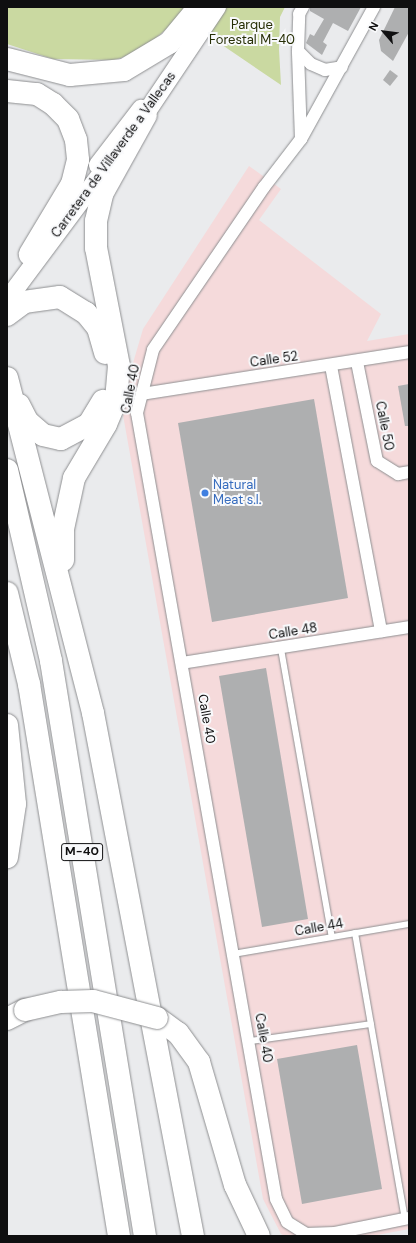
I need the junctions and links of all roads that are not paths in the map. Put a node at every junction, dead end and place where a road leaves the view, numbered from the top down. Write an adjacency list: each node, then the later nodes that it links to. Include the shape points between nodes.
1 (201, 7): 6 (highway, via 168,43 124,70 70,75); 11 (main road, Carretera de Villaverde a Vallecas, via 140,110)
2 (217, 7): 9 (main road, Carretera de Villaverde a Vallecas)
3 (303, 7): 5 (street, via 299,14)
4 (374, 7): 7 (street, Calle 40)
5 (298, 51): 7 (street, via 311,64 325,70); 10 (street)
6 (7, 59)
7 (342, 67): 10 (street, Calle 40)
8 (7, 91): 11 (highway, via 37,94 53,104 68,119 76,140 78,160 72,184)
9 (146, 115): 13 (main road, Carretera de Villaverde a Vallecas); 23 (highway, via 102,194 96,221 96,248 119,366 116,400 106,424 74,478 63,529)
10 (301, 139): 19 (street, Calle 40, via 264,187 153,350)
11 (30, 254): 12 (main road, Carretera de Villaverde a Vallecas)
12 (7, 286)
13 (7, 300)
14 (7, 316): 18 (highway, via 24,302 40,297 60,297 74,303 98,328 108,368 100,411 76,434 61,439 43,435 27,421)
15 (409, 352): 16 (street, Calle 52)
16 (357, 362): 17 (street, Calle 52); 21 (street, Calle 50, via 377,461 398,474)
17 (331, 366): 19 (street, Calle 52); 25 (street)
18 (8, 381): 23 (highway)
19 (142, 394): 27 (street, Calle 40, via 137,413 139,428)
20 (7, 470): 41 (highway, M-40, via 51,661)
21 (409, 472)
22 (7, 593): 40 (highway, M-40, via 29,684)
23 (64, 595): 38 (highway, via 93,713 160,1073)
24 (409, 627): 25 (street, Calle 48)
25 (381, 631): 26 (street, Calle 48)
26 (281, 649): 27 (street, Calle 48); 33 (lane)
27 (182, 662): 34 (street, Calle 40)
28 (7, 725): 29 (highway)
29 (9, 745): 30 (highway, via 15,804)
30 (7, 857)
31 (409, 924): 32 (lane, Calle 44)
32 (355, 933): 33 (lane, Calle 44); 36 (lane)
33 (332, 937): 34 (lane, Calle 44)
34 (233, 954): 37 (street, Calle 40)
35 (16, 1015): 44 (highway, bridge, via 61,1002 93,1001 157,1018 178,1033 199,1062 235,1185)
36 (371, 1024): 37 (lane); 39 (lane)
37 (250, 1041): 39 (street, Calle 40, via 276,1199 288,1222 306,1234 335,1233)
38 (188, 1202): 42 (highway); 43 (highway)
39 (407, 1219)
40 (119, 1236)
41 (145, 1236)
42 (193, 1236)
43 (203, 1236)
44 (259, 1236)

